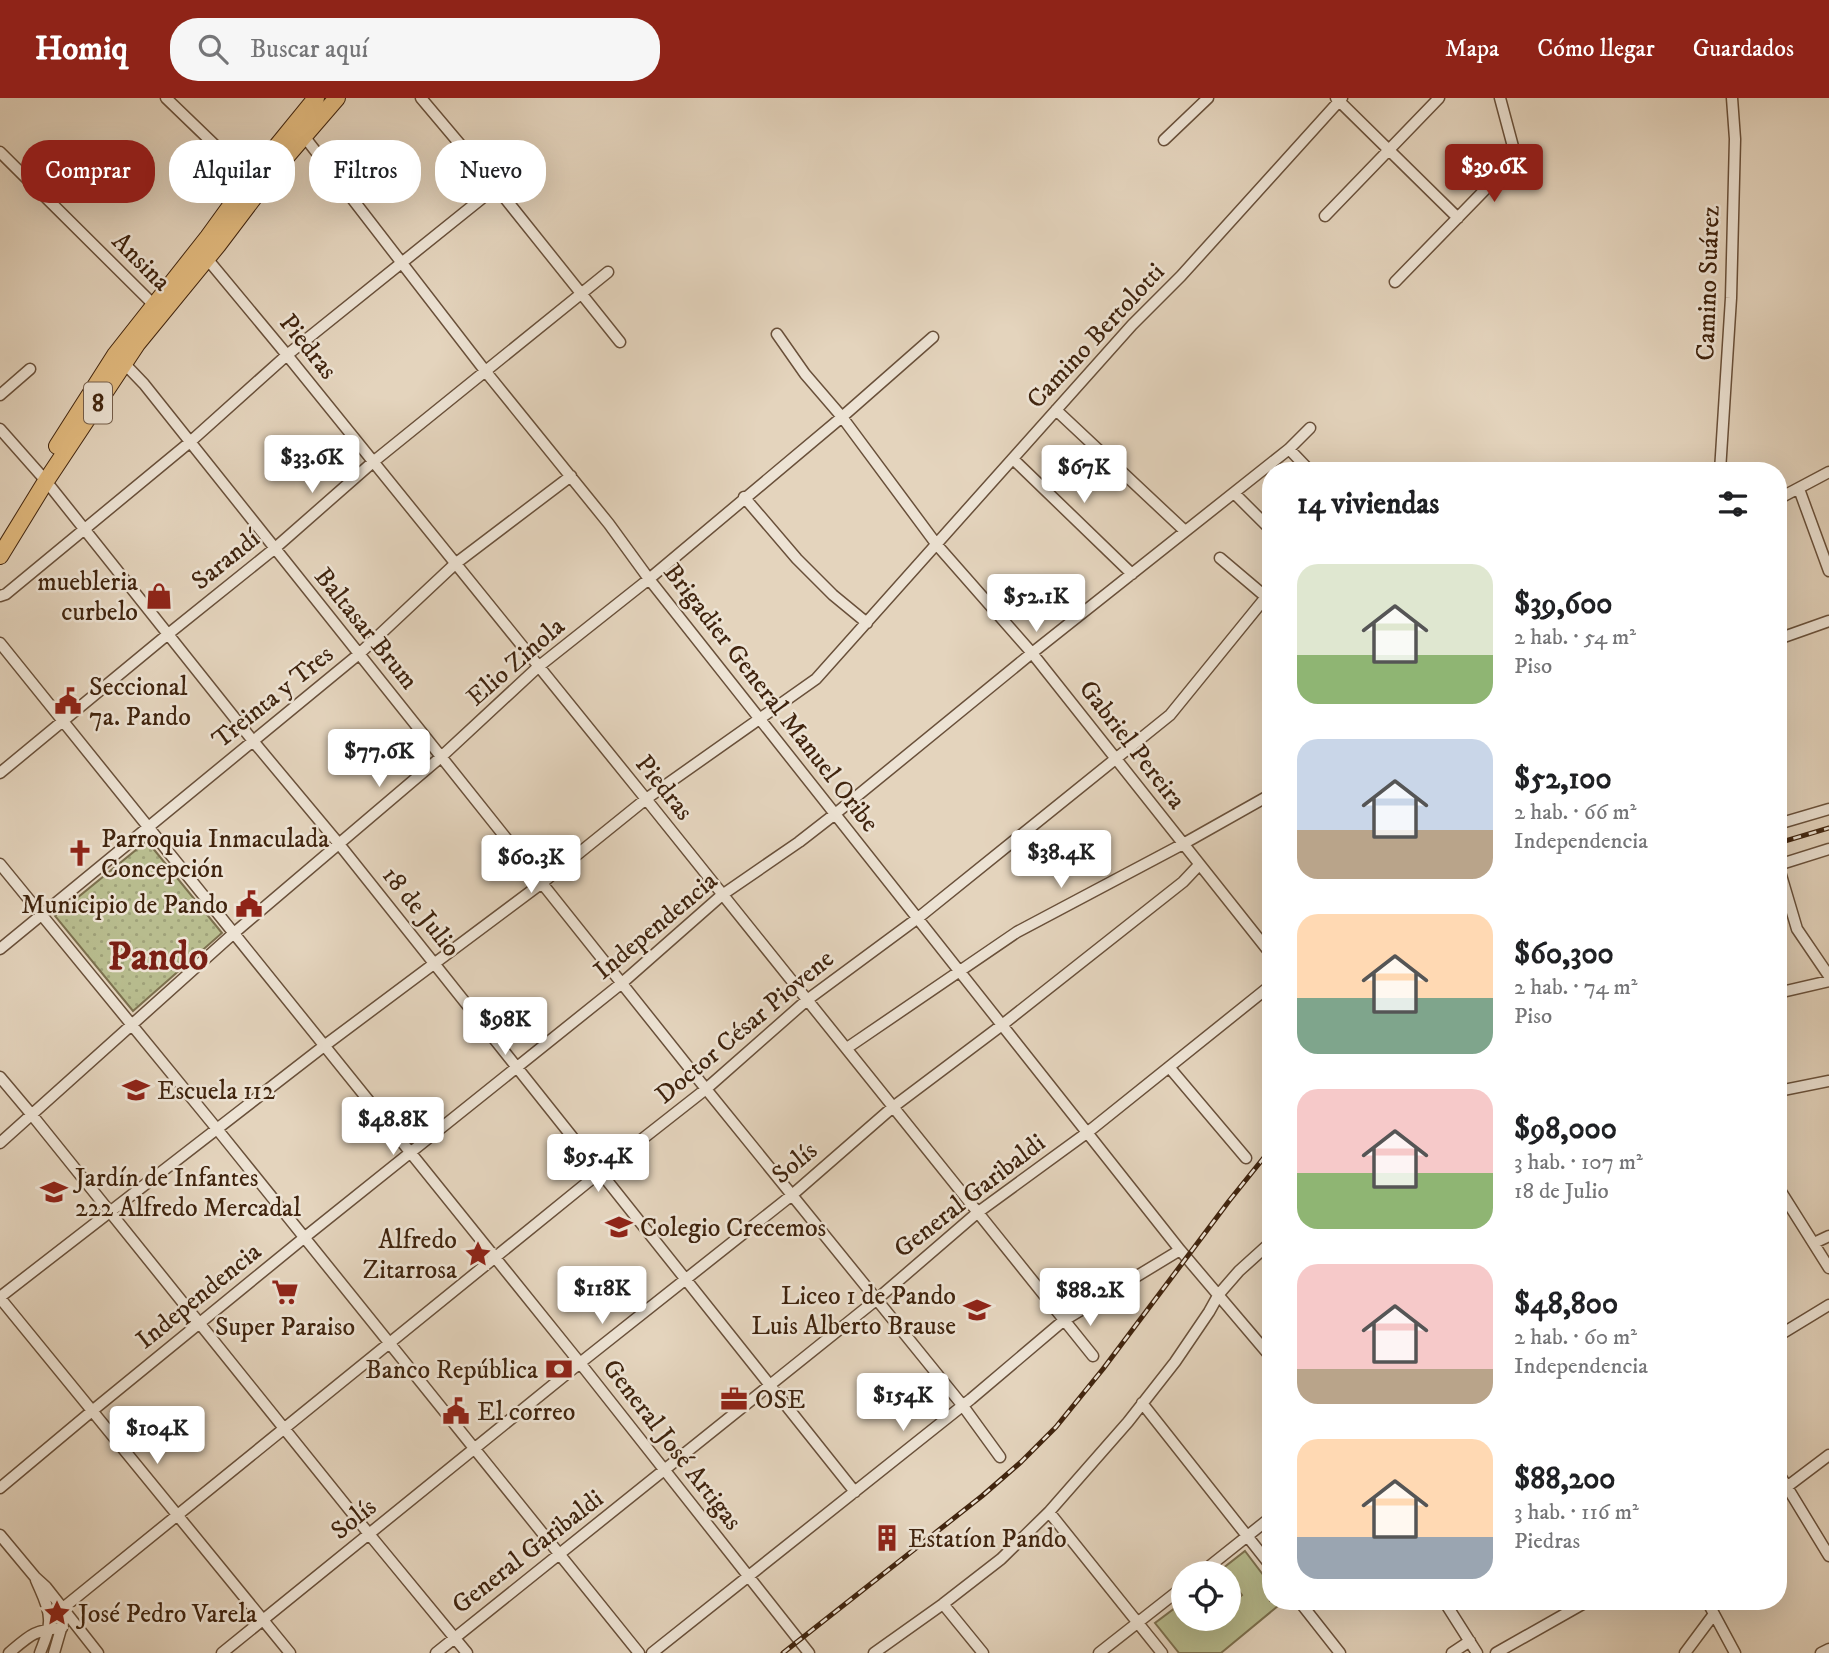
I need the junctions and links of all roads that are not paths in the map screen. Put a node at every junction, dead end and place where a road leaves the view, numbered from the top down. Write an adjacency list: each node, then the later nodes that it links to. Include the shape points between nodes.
1 (166, 98): 11 (street)
2 (316, 98): 10 (highway, 8)
3 (337, 98): 10 (highway, 8)
4 (421, 98): 13 (street)
5 (1208, 98): 14 (street)
6 (1439, 98): 15 (street)
7 (1500, 98): 21 (street, via 1515,154)
8 (1732, 98): 46 (street, Camino Suárez, via 1731,298)
9 (1339, 99): 15 (street); 36 (street, Camino Bertolotti)
10 (299, 129): 12 (highway, 8); 22 (highway, 8, via 274,171); 23 (street, Brigadier General Manuel Oribe)
11 (210, 140)
12 (288, 140)
13 (456, 140)
14 (1164, 140)
15 (1389, 150): 20 (street); 21 (street)
16 (0, 152): 27 (street, Ansina)
17 (235, 203): 22 (highway, 8)
18 (476, 203): 23 (street)
19 (509, 203): 26 (street)
20 (1325, 216)
21 (1458, 218): 25 (street)
22 (203, 253): 27 (highway, 8); 31 (street, Piedras)
23 (403, 263): 31 (street); 34 (street, Brigadier General Manuel Oribe)
24 (608, 272): 26 (street, Sarandí)
25 (1395, 282)
26 (580, 294): 30 (street); 34 (street, Sarandí)
27 (158, 309): 32 (highway, 8)
28 (777, 334): 37 (street, Gabriel Pereira)
29 (933, 337): 37 (street, Elio Zinola)
30 (620, 342)
31 (287, 355): 40 (street); 43 (street, Piedras)
32 (121, 359): 40 (street, Baltasar Brum); 51 (highway, 8, via 104,371)
33 (30, 369): 35 (street)
34 (486, 372): 43 (street, Sarandí); 50 (street, Brigadier General Manuel Oribe)
35 (0, 395)
36 (1056, 410): 42 (street, Camino Bertolotti); 58 (street)
37 (842, 417): 55 (street, Elio Zinola); 60 (street, Gabriel Pereira)
38 (1310, 428): 41 (street, Independencia)
39 (0, 429): 51 (street, 18 de Julio)
40 (190, 442): 57 (street); 61 (street, Baltasar Brum)
41 (1289, 449): 44 (street, Independencia); 45 (street)
42 (1013, 459): 60 (street, Camino Bertolotti); 66 (street)
43 (373, 462): 61 (street, Sarandí); 64 (street, Piedras)
44 (1273, 462)
45 (1301, 462)
46 (1721, 462)
47 (1829, 462): 49 (street)
48 (1262, 471): 53 (street, Independencia)
49 (1826, 473): 52 (street)
50 (570, 476): 64 (street, Treinta y Tres); 67 (street, Brigadier General Manuel Oribe)
51 (42, 478): 57 (street, 18 de Julio); 59 (highway, 8); 62 (highway, 8)
52 (1799, 489): 54 (street); 65 (street)
53 (1234, 494): 56 (street); 58 (street, Independencia)
54 (1787, 495)
55 (744, 498): 67 (street, Elio Zinola); 72 (street, via 832,595)
56 (1262, 520)
57 (83, 529): 69 (street); 73 (street, 18 de Julio)
58 (1185, 531): 66 (street, Independencia)
59 (0, 541)
60 (937, 545): 72 (street, Camino Bertolotti); 76 (street, Gabriel Pereira)
61 (274, 549): 73 (street, Sarandí); 77 (street, Baltasar Brum)
62 (0, 556)
63 (1220, 558): 68 (street)
64 (455, 564): 77 (street, Treinta y Tres); 78 (street, Piedras)
65 (1829, 571)
66 (1132, 574): 76 (street, Independencia)
67 (649, 579): 78 (street, Elio Zinola); 79 (street, Brigadier General Manuel Oribe)
68 (1262, 590)
69 (0, 596)
70 (1262, 601): 83 (street, Doctor César Piovene, via 1178,706)
71 (1829, 621): 74 (street)
72 (867, 623): 79 (street, Camino Bertolotti, via 816,680)
73 (167, 635): 80 (street, Sarandí); 81 (street, 18 de Julio)
74 (1787, 636)
75 (0, 643): 80 (street, General José Artigas)
76 (1032, 653): 83 (street, Gabriel Pereira); 88 (street, Independencia)
77 (359, 654): 81 (street, Treinta y Tres); 82 (street, Baltasar Brum)
78 (538, 667): 82 (street, Elio Zinola); 85 (street, Piedras)
79 (761, 719): 85 (street, Camino Bertolotti); 88 (street, Brigadier General Manuel Oribe)
80 (63, 721): 84 (street, Sarandí); 90 (street, General José Artigas)
81 (253, 741): 90 (street, Treinta y Tres); 91 (street, 18 de Julio)
82 (441, 757): 91 (street, Elio Zinola); 97 (street, Baltasar Brum)
83 (1116, 759): 92 (street, Gabriel Pereira); 101 (street, Doctor César Piovene)
84 (0, 773)
85 (646, 799): 97 (street, Camino Bertolotti); 98 (street, Piedras)
86 (1262, 800): 92 (street)
87 (1829, 809): 89 (street)
88 (835, 814): 98 (street, Independencia); 101 (street, Brigadier General Manuel Oribe)
89 (1787, 821)
90 (148, 827): 100 (street, Treinta y Tres); 102 (street, General José Artigas)
91 (339, 844): 102 (street, Elio Zinola); 105 (street, 18 de Julio)
92 (1184, 844): 96 (street, Gabriel Pereira); 106 (street, via 1017,932)
93 (1829, 849): 94 (street)
94 (1787, 862)
95 (0, 864): 100 (street)
96 (1199, 865): 103 (street, Gabriel Pereira); 112 (street, Solís)
97 (542, 883): 105 (street, Camino Bertolotti); 108 (street, Baltasar Brum)
98 (722, 895): 108 (street, Independencia); 111 (street, Piedras)
99 (1787, 895): 107 (street, via 1797,929)
100 (42, 914): 104 (street, Treinta y Tres); 113 (street)
101 (918, 918): 106 (street, Brigadier General Manuel Oribe); 111 (street, Doctor César Piovene)
102 (234, 933): 113 (street, Elio Zinola); 114 (street, General José Artigas)
103 (1262, 943)
104 (0, 948)
105 (434, 963): 114 (street, Camino Bertolotti); 117 (street, 18 de Julio)
106 (960, 971): 112 (street, Brigadier General Manuel Oribe); 115 (street)
107 (1829, 979): 109 (street)
108 (622, 983): 117 (street, Independencia); 120 (street, Baltasar Brum)
109 (1787, 991)
110 (1262, 992): 116 (street, General Garibaldi)
111 (807, 1000): 115 (street, Piedras); 120 (street, Doctor César Piovene)
112 (1002, 1025): 122 (street, Solís); 125 (street, Brigadier General Manuel Oribe)
113 (132, 1026): 123 (street, Elio Zinola); 124 (street)
114 (324, 1046): 124 (street, Camino Bertolotti); 127 (street, General José Artigas)
115 (847, 1048): 122 (street, Piedras)
116 (1169, 1067): 125 (street, General Garibaldi); 128 (street)
117 (517, 1068): 127 (street, Independencia); 129 (street, 18 de Julio)
118 (0, 1077): 123 (street)
119 (1829, 1081): 121 (street)
120 (706, 1089): 129 (street, Doctor César Piovene); 130 (street, Baltasar Brum)
121 (1787, 1089)
122 (893, 1107): 130 (street, Solís); 133 (street, Piedras)
123 (32, 1115): 126 (street, Elio Zinola); 132 (street)
124 (217, 1129): 132 (street, Camino Bertolotti); 135 (street)
125 (1088, 1132): 133 (street, General Garibaldi); 137 (street, Brigadier General Manuel Oribe)
126 (0, 1143)
127 (410, 1152): 135 (street, Independencia); 139 (street, General José Artigas)
128 (1246, 1158)
129 (600, 1173): 139 (street, Doctor César Piovene); 141 (street, 18 de Julio)
130 (792, 1195): 141 (street, Solís); 144 (street, Baltasar Brum)
131 (1787, 1201): 136 (street)
132 (110, 1212): 143 (street, Camino Bertolotti); 147 (street)
133 (977, 1213): 144 (street, General Garibaldi); 146 (street, Piedras)
134 (1829, 1236): 136 (street)
135 (304, 1237): 147 (street, Independencia); 149 (street)
136 (1814, 1243): 140 (street)
137 (1180, 1250): 142 (street, Brigadier General Manuel Oribe); 146 (street)
138 (1262, 1250): 142 (street)
139 (495, 1258): 149 (street, Doctor César Piovene); 152 (street, General José Artigas)
140 (1829, 1268)
141 (685, 1279): 152 (street, Solís); 153 (street, 18 de Julio)
142 (1219, 1294): 150 (street, Brigadier General Manuel Oribe); 154 (street)
143 (0, 1298): 156 (street)
144 (876, 1300): 153 (street, General Garibaldi); 155 (street, Baltasar Brum)
145 (1829, 1305): 148 (street)
146 (1063, 1321): 151 (street, Piedras); 155 (street)
147 (200, 1323): 156 (street, Independencia); 157 (street)
148 (1787, 1331)
149 (390, 1343): 157 (street, Doctor César Piovene); 158 (street)
150 (1262, 1346)
151 (1093, 1356)
152 (580, 1363): 158 (street, Solís); 161 (street, General José Artigas)
153 (770, 1385): 161 (street, General Garibaldi); 164 (street, 18 de Julio)
154 (1142, 1403): 166 (street); 171 (street)
155 (963, 1406): 160 (street, Baltasar Brum); 164 (street)
156 (92, 1411): 163 (street, Independencia); 167 (street)
157 (285, 1429): 167 (street, Doctor César Piovene); 169 (street)
158 (475, 1449): 169 (street, Solís); 172 (street)
159 (1829, 1455): 162 (street)
160 (1000, 1457)
161 (665, 1470): 172 (street, General Garibaldi); 176 (street, General José Artigas)
162 (1787, 1486)
163 (0, 1488)
164 (855, 1492): 176 (street)
165 (1787, 1495): 174 (street)
166 (1049, 1512): 179 (street, via 1001,1559); 188 (street)
167 (178, 1516): 181 (street, Doctor César Piovene); 187 (street)
168 (1262, 1524): 171 (street)
169 (369, 1534): 187 (street, Solís); 191 (street)
170 (0, 1535): 177 (street)
171 (1247, 1536): 173 (street); 175 (street)
172 (561, 1554): 191 (street, General Garibaldi); 202 (street)
173 (1262, 1555)
174 (1829, 1556)
175 (1215, 1561)
176 (748, 1576): 203 (street); 204 (street, General José Artigas)
177 (35, 1577): 180 (street); 181 (street)
178 (1171, 1597): 188 (street)
179 (943, 1604): 205 (street); 206 (street)
180 (47, 1606): 181 (street); 190 (street)
181 (63, 1608): 189 (street); 197 (street)
182 (1306, 1610): 209 (street)
183 (1450, 1610): 192 (street)
184 (1572, 1610): 212 (street)
185 (1712, 1610): 186 (street)
186 (1714, 1614): 213 (street); 214 (street)
187 (263, 1620): 198 (street, Solís); 199 (street)
188 (1138, 1623): 207 (street); 208 (street)
189 (62, 1628): 190 (street); 196 (street)
190 (48, 1629): 194 (street, via 32,1634); 195 (street)
191 (454, 1638): 200 (street, General Garibaldi); 201 (street)
192 (1470, 1642): 210 (street); 211 (street)
193 (1829, 1649): 215 (street)
194 (9, 1653)
195 (40, 1653)
196 (54, 1653)
197 (98, 1653)
198 (222, 1653)
199 (290, 1653)
200 (436, 1653)
201 (467, 1653)
202 (639, 1653)
203 (652, 1653)
204 (808, 1653)
205 (874, 1653)
206 (984, 1653)
207 (1099, 1653)
208 (1162, 1653)
209 (1340, 1653)
210 (1452, 1653)
211 (1477, 1653)
212 (1496, 1653)
213 (1685, 1653)
214 (1735, 1653)
215 (1821, 1653)

